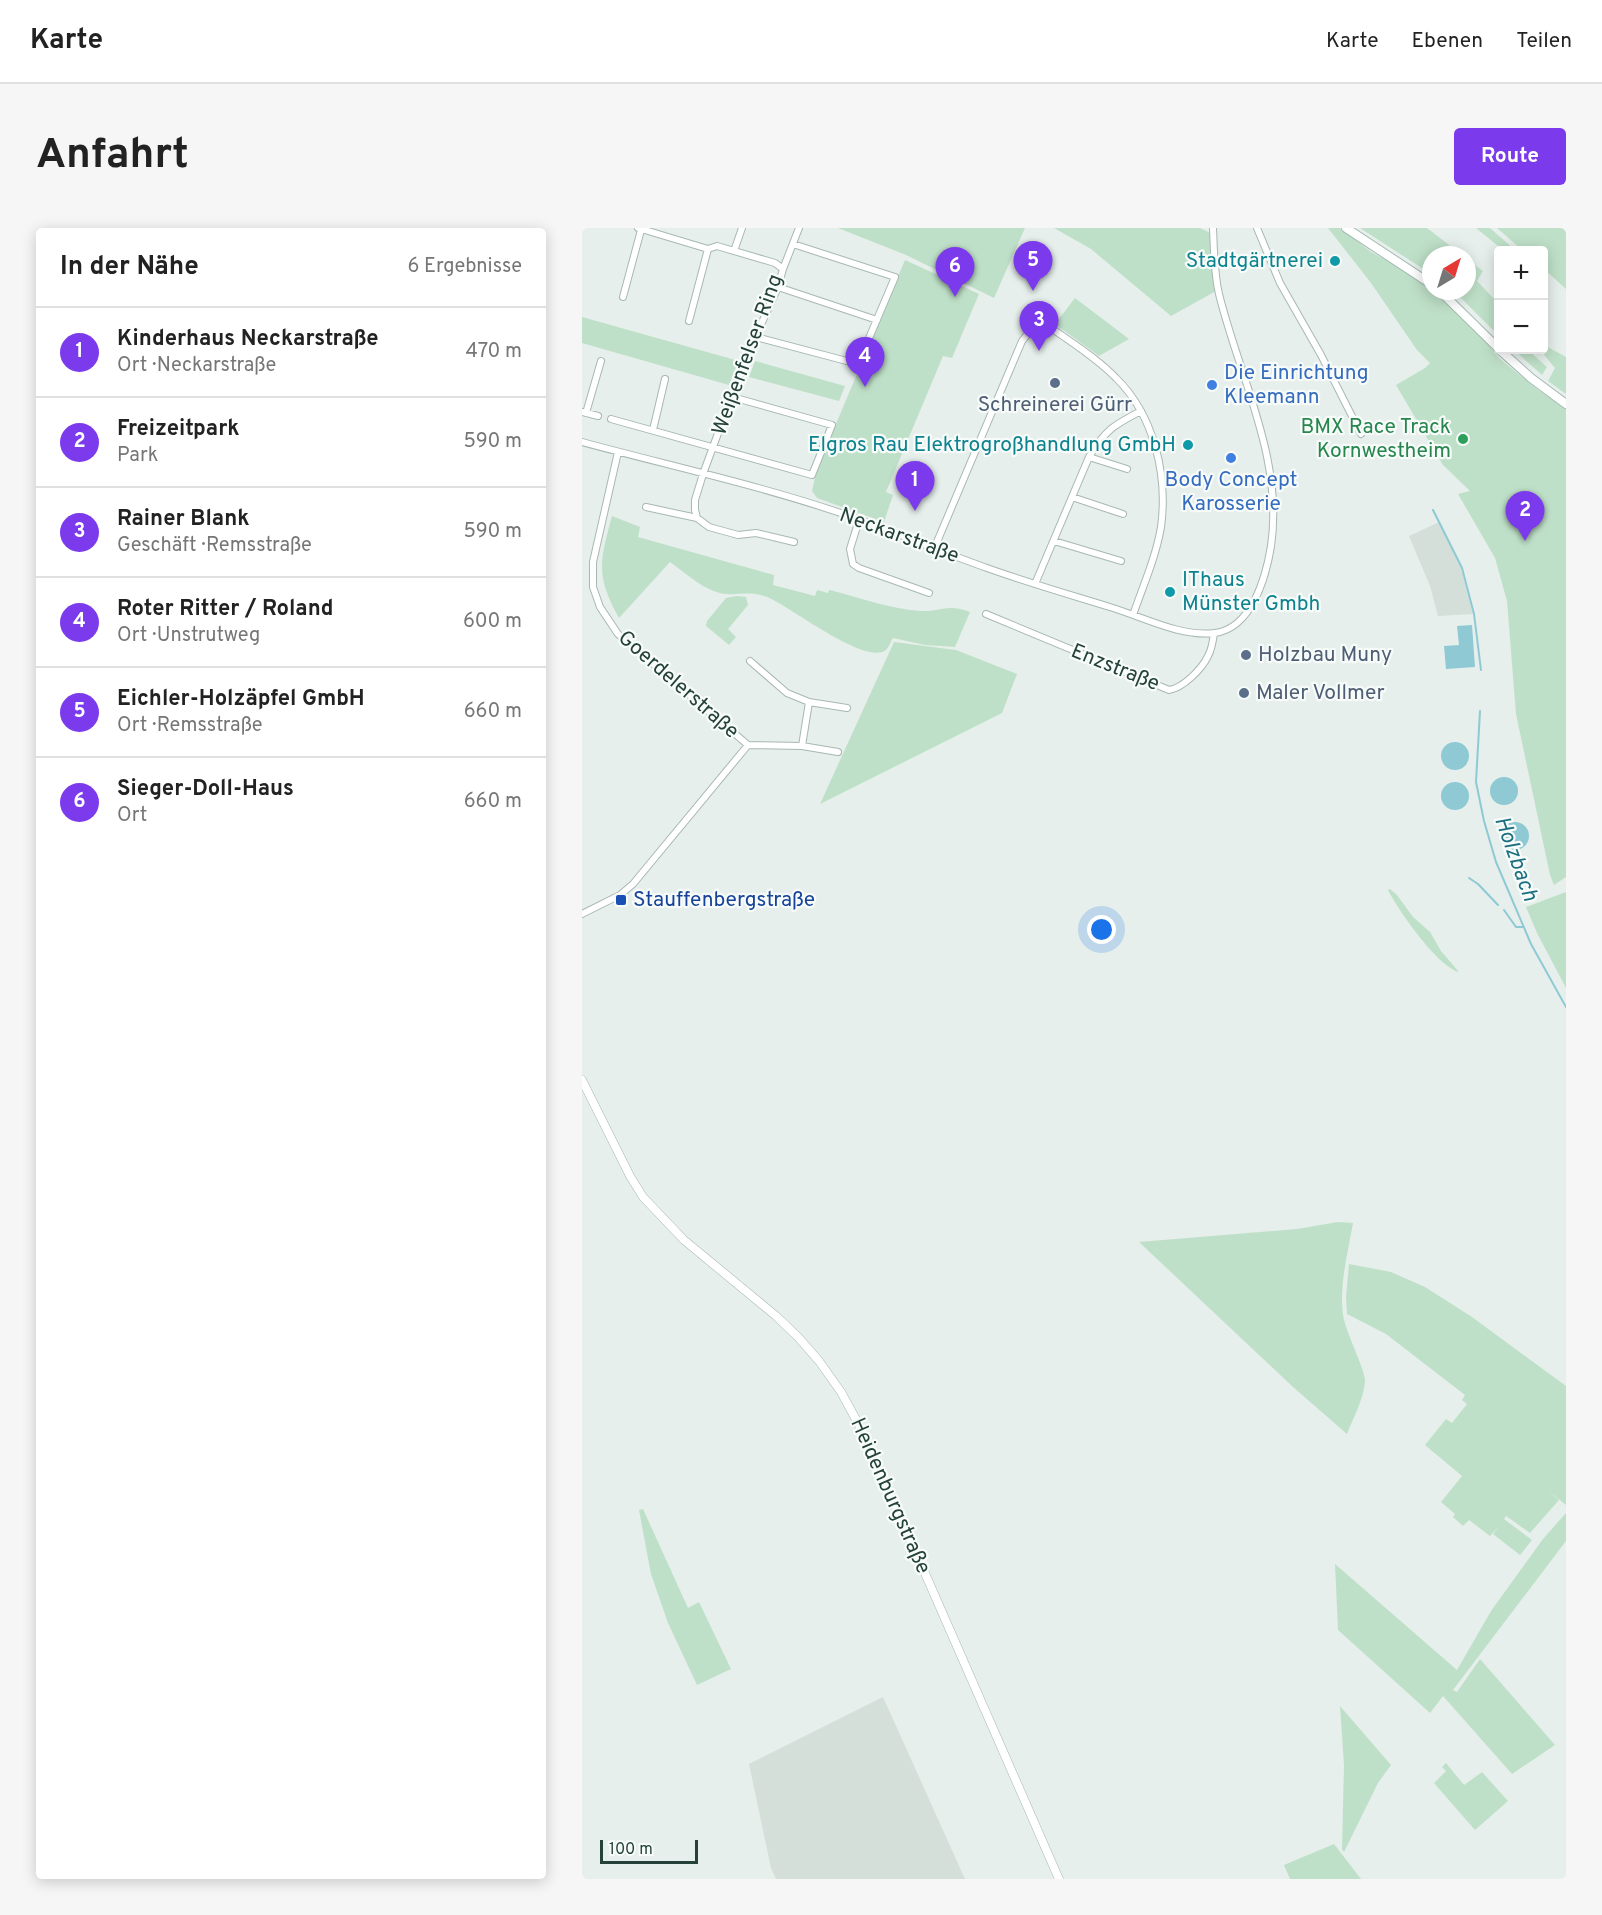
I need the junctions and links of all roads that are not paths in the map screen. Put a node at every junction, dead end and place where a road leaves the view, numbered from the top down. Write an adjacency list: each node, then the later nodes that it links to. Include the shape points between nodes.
1 (742, 228): 9 (street)
2 (799, 228): 7 (street)
3 (1213, 228): 49 (street, via 1218,291 1263,438 1274,508 1264,576 1249,610 1232,626)
4 (1257, 228): 29 (street, via 1280,283)
5 (1346, 228): 11 (main road)
6 (640, 229): 8 (street, Weißenfelser Ring); 13 (street)
7 (793, 244): 10 (street); 15 (street, via 895,277)
8 (708, 249): 9 (street, Weißenfelser Ring, via 717,246); 16 (street)
9 (734, 251): 10 (street, Weißenfelser Ring)
10 (783, 268): 12 (street, Weißenfelser Ring)
11 (1422, 278)
12 (778, 287): 15 (street); 17 (street, Weißenfelser Ring)
13 (623, 297)
14 (1449, 300): 18 (main road)
15 (877, 320): 17 (street, via 858,364)
16 (689, 321)
17 (756, 337): 22 (street, Weißenfelser Ring)
18 (1494, 344)
19 (1505, 354): 23 (main road)
20 (601, 361): 25 (street)
21 (665, 379): 28 (street)
22 (732, 397): 31 (street, Weißenfelser Ring); 31 (street, via 832,425 812,475)
23 (1566, 404)
24 (1141, 411): 33 (street, via 1108,429); 43 (street, via 1115,377 1050,327 1042,325 1031,330 1017,350); 48 (street, via 1151,432 1160,470 1162,505 1161,528)
25 (584, 413): 26 (street)
26 (598, 416)
27 (611, 419): 28 (street, Weißenfelser Ring)
28 (653, 430): 31 (street, Weißenfelser Ring)
29 (1361, 434)
30 (582, 442): 32 (street, Neckarstraße)
31 (713, 448): 35 (street, Weißenfelser Ring)
32 (618, 452): 35 (street, Neckarstraße); 53 (street, Goerdelerstraße, via 593,562 593,587 600,607 625,641)
33 (1089, 457): 34 (street); 36 (street)
34 (1127, 469)
35 (703, 474): 39 (street, Weißenfelser Ring, via 695,500); 40 (street, Neckarstraße)
36 (1072, 497): 38 (street); 41 (street)
37 (646, 507): 39 (street)
38 (1123, 514)
39 (697, 518): 42 (street, via 738,535 756,533)
40 (859, 520): 43 (street, Neckarstraße); 46 (street, via 850,549 853,564)
41 (1053, 540): 44 (street); 45 (street)
42 (794, 542)
43 (934, 549): 45 (street, Neckarstraße)
44 (1121, 561)
45 (1035, 584): 48 (street, Neckarstraße)
46 (928, 593)
47 (986, 614): 49 (street, Enzstraße, via 1169,690 1175,689 1208,657)
48 (1133, 615): 49 (street, Neckarstraße, via 1185,631)
49 (1214, 633)
50 (750, 661): 51 (street, via 787,693)
51 (809, 702): 52 (street); 54 (street)
52 (847, 708)
53 (748, 745): 54 (street); 56 (street, via 633,884)
54 (802, 746): 55 (street)
55 (838, 752)
56 (582, 914)
57 (582, 1080): 58 (street, Heidenburgstraße, via 643,1197 684,1240 798,1337 841,1392 892,1498)
58 (1059, 1879)

